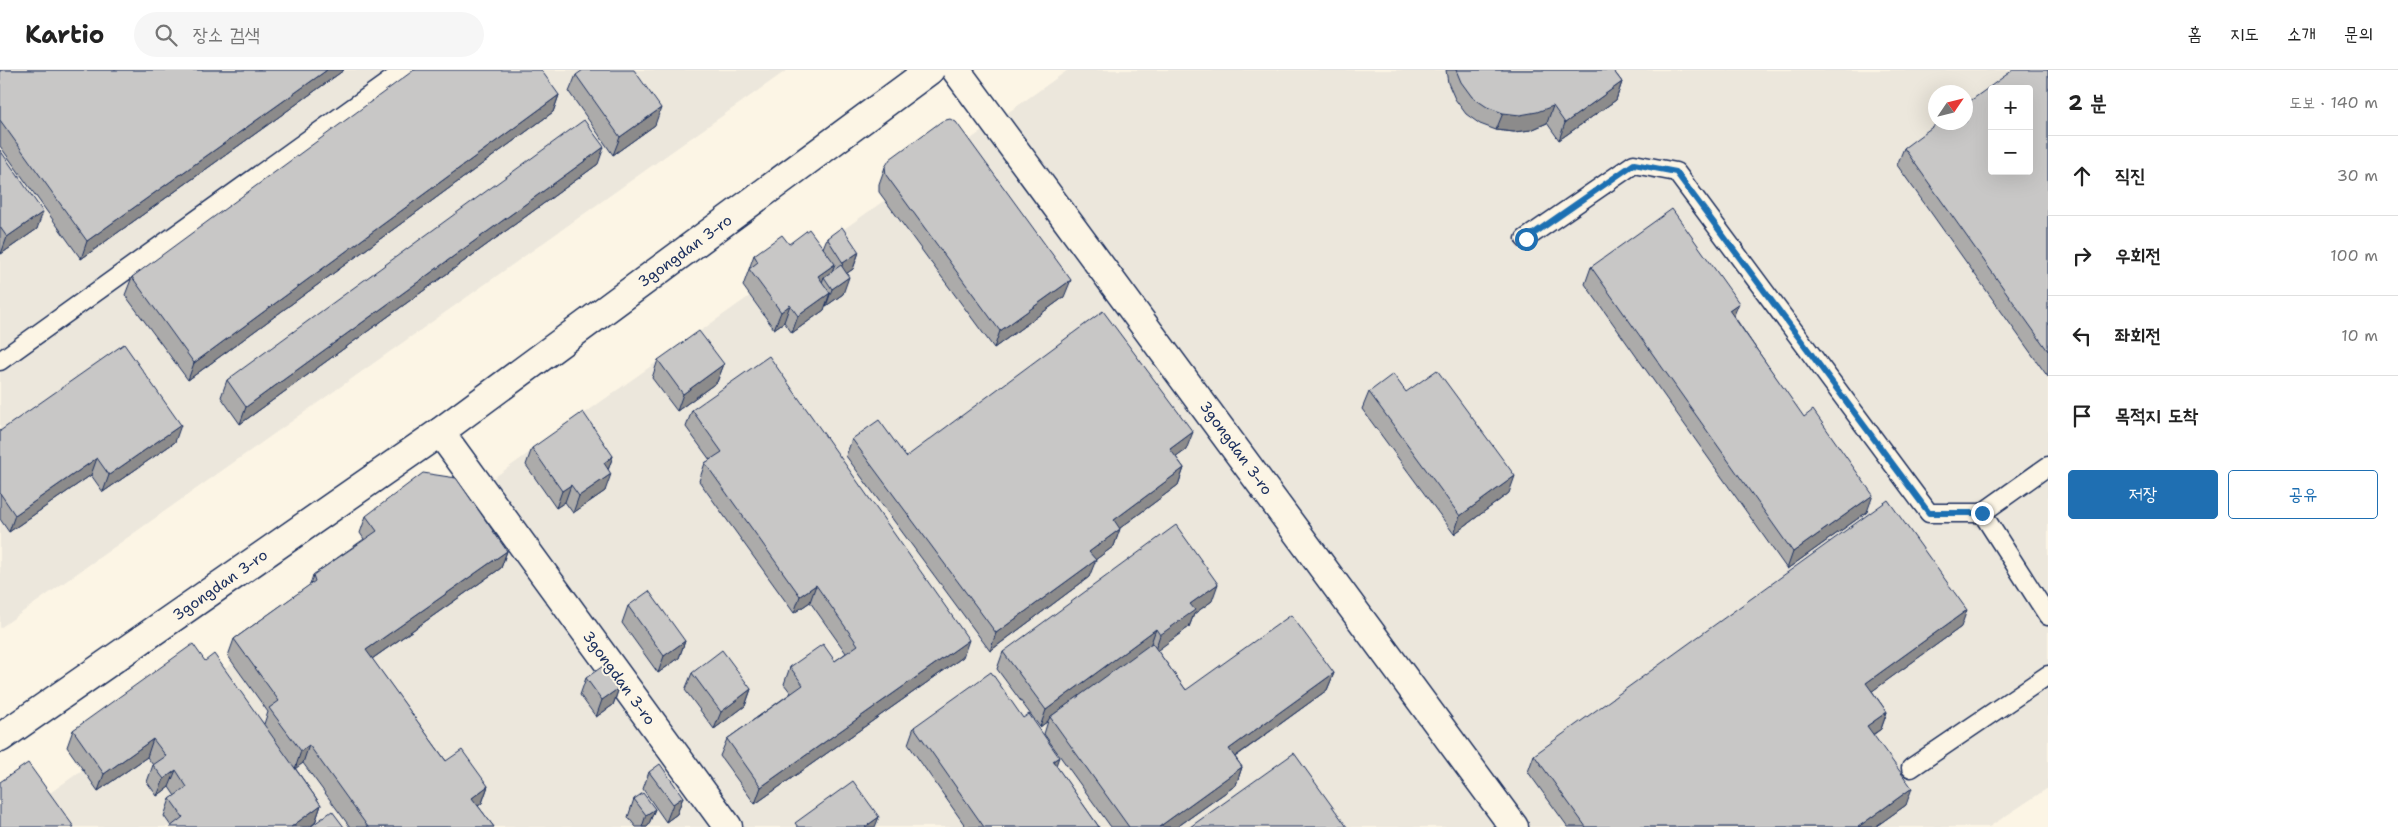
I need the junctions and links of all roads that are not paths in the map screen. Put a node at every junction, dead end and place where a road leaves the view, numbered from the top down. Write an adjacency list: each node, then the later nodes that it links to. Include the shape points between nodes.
1 (405, 70): 5 (lane)
2 (930, 70): 6 (street, 3gongdan 3-ro)
3 (956, 70): 14 (street, 3gongdan 3-ro)
4 (1526, 239): 8 (lane, via 1634,164 1676,172 1929,513)
5 (0, 361)
6 (440, 432): 11 (street, 3gongdan 3-ro); 13 (street, 3gongdan 3-ro)
7 (2048, 466): 8 (lane)
8 (1982, 513): 9 (lane)
9 (2048, 616)
10 (2048, 675): 12 (lane)
11 (0, 738)
12 (1911, 768)
13 (728, 827)
14 (1514, 827)

